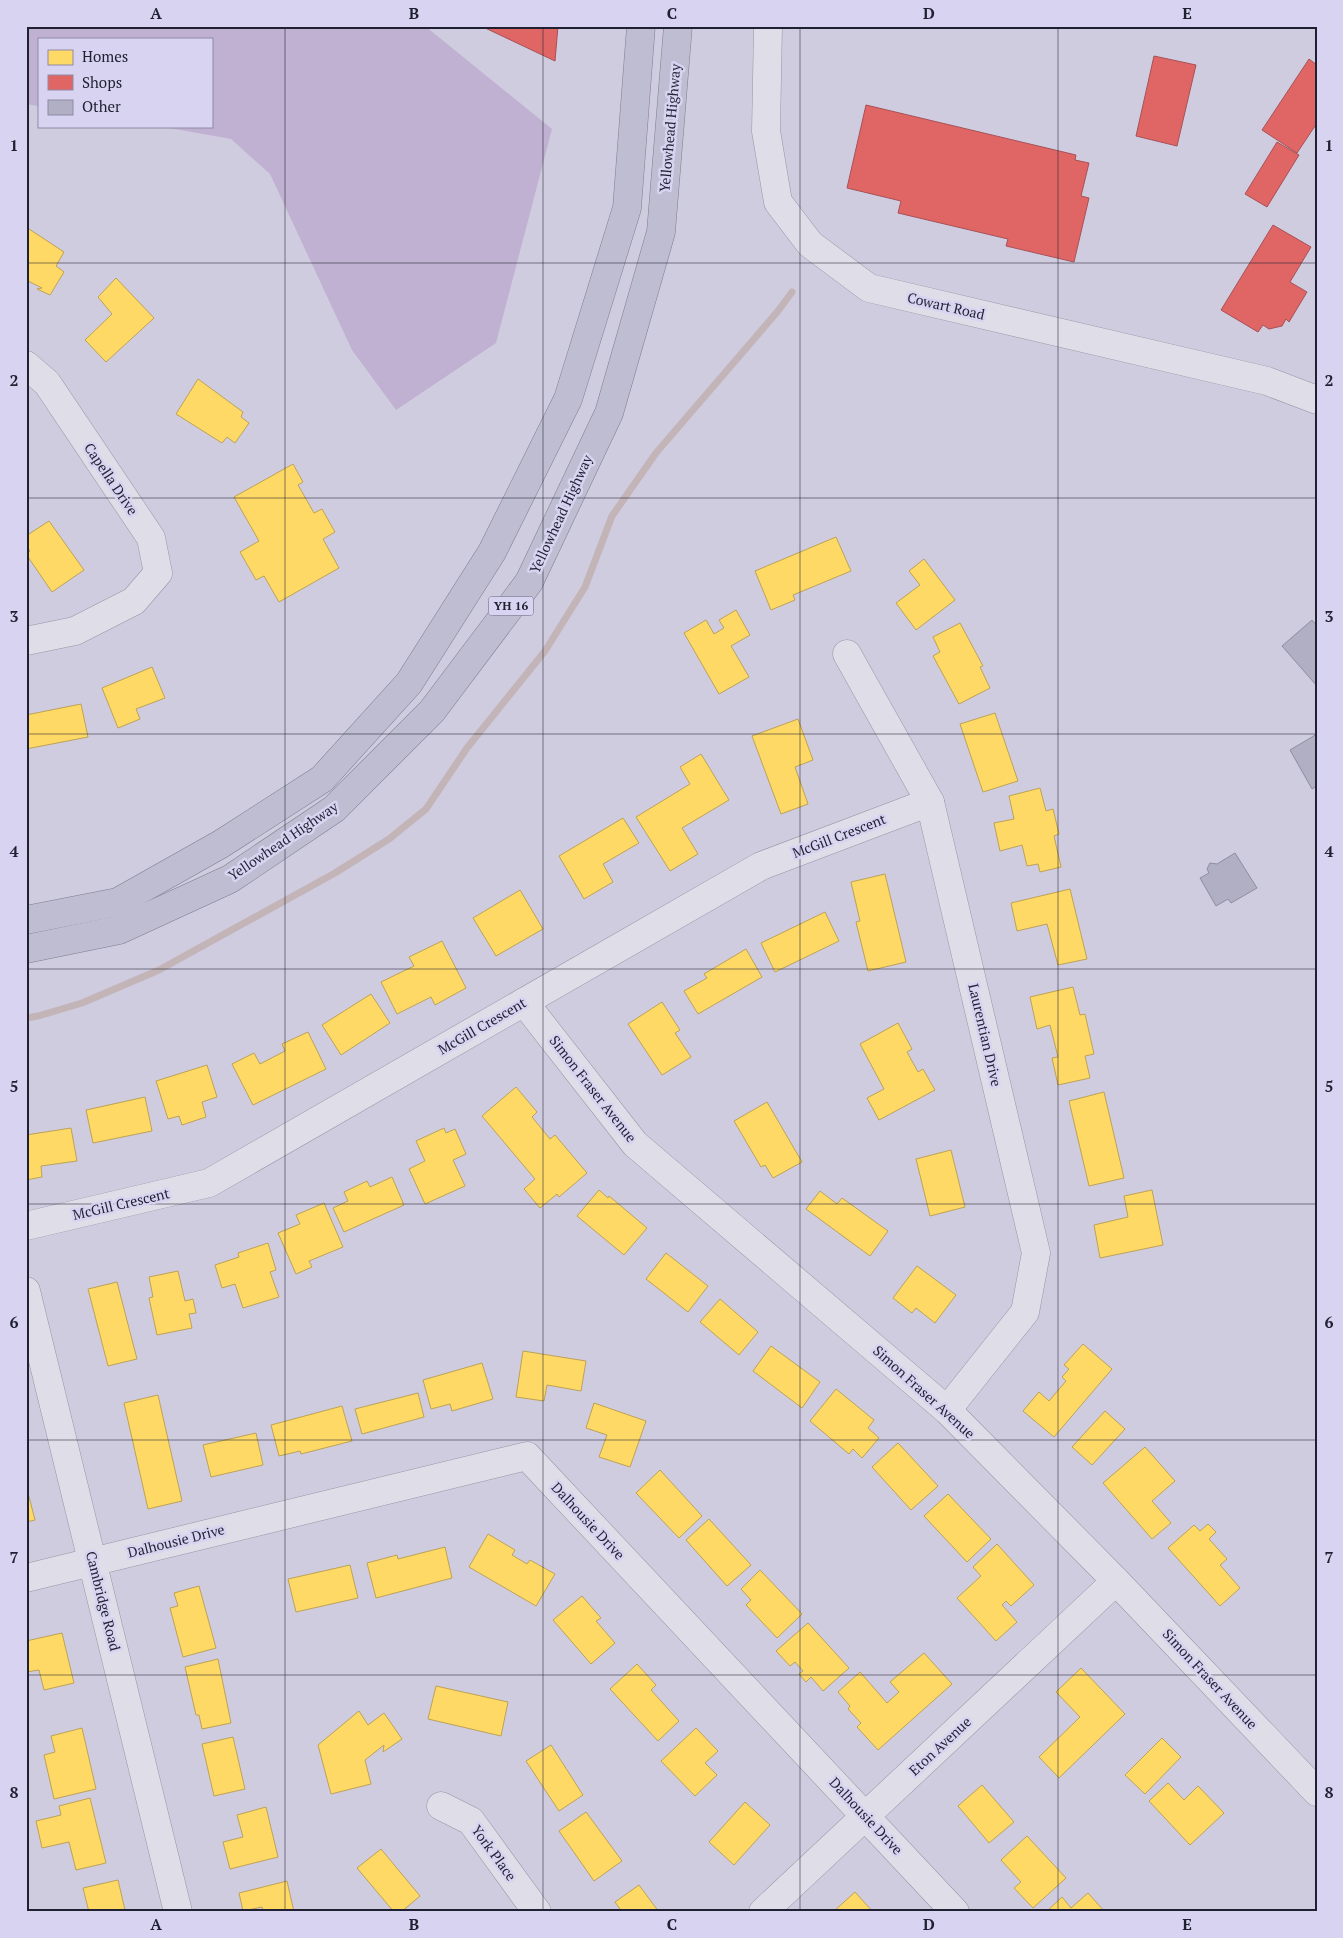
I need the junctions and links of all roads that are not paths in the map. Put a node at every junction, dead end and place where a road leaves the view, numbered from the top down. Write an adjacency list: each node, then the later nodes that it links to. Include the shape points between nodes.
1 (641, 26): 9 (highway, via 627,208 568,399 492,552 409,683 322,779 221,844 118,902)
2 (678, 26): 10 (highway, Yellowhead Highway / YH 16, via 662,232 608,413 529,582 432,711 334,809 230,879 119,930)
3 (768, 26): 5 (street, Cowart Road, via 766,131 778,202 810,244 869,288 1267,381)
4 (26, 365): 6 (street, Capella Drive, via 47,383 151,538 158,573 134,602 74,631)
5 (1317, 400)
6 (26, 641)
7 (847, 654): 8 (street, Laurentian Drive)
8 (930, 802): 11 (street, McGill Crescent, via 761,866); 14 (street, Laurentian Drive, via 1036,1253 1025,1312)
9 (26, 920)
10 (26, 949)
11 (524, 1002): 12 (street, McGill Crescent, via 209,1183); 14 (street, Simon Fraser Avenue, via 635,1144)
12 (26, 1226)
13 (26, 1291): 15 (street, Cambridge Road)
14 (947, 1410): 17 (street, Simon Fraser Avenue)
15 (93, 1561): 16 (street); 20 (street, Dalhousie Drive, via 527,1456); 21 (street, Cambridge Road)
16 (26, 1578)
17 (1116, 1581): 18 (street, Simon Fraser Avenue); 20 (street, Eton Avenue)
18 (1317, 1792)
19 (441, 1806): 22 (street, York Place, via 471,1821)
20 (865, 1816): 23 (street, Eton Avenue); 24 (street, Dalhousie Drive)
21 (178, 1912)
22 (537, 1912)
23 (763, 1912)
24 (955, 1912)

